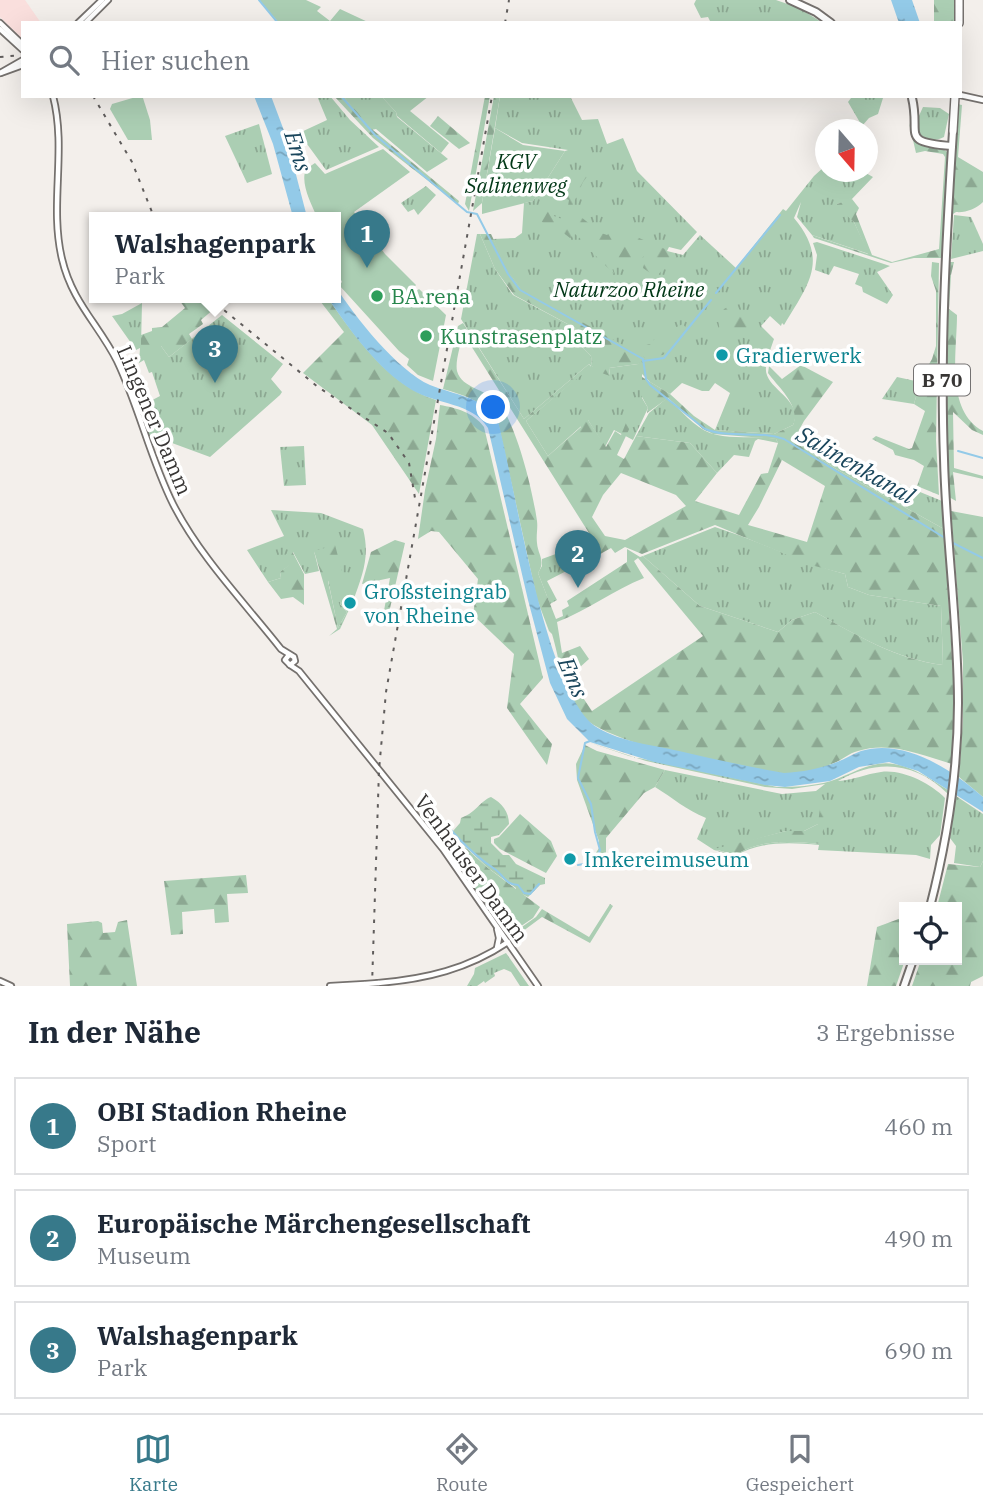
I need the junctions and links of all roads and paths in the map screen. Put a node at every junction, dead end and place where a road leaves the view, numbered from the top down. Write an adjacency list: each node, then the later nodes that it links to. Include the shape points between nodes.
1 (102, 0): 5 (main road)
2 (108, 0): 6 (main road)
3 (790, 0): 7 (main road)
4 (959, 0): 8 (highway)
5 (80, 21)
6 (87, 21)
7 (828, 21)
8 (959, 21)
9 (0, 23): 12 (main road)
10 (0, 29): 11 (main road)
11 (16, 44): 13 (main road); 14 (main road)
12 (21, 46)
13 (21, 47)
14 (21, 62): 15 (main road)
15 (0, 73)
16 (53, 98): 23 (main road, Lingener Damm, via 60,143 56,218 69,282 117,361 174,507 204,553 287,657 294,657 299,671)
17 (911, 98): 21 (main road, via 916,136 926,144)
18 (957, 98): 19 (main road); 20 (highway, B 70)
19 (983, 100)
20 (953, 131): 21 (main road); 22 (main road, B 70)
21 (943, 145): 22 (main road)
22 (952, 146): 24 (main road, B 70, via 942,355 957,679 956,751 944,846)
23 (379, 770): 25 (main road, Venhauser Damm, via 443,849)
24 (931, 902)
25 (492, 920): 26 (main road, Venhauser Damm); 27 (main road, via 499,934)
26 (508, 942): 27 (main road); 32 (main road, Venhauser Damm)
27 (497, 949): 31 (main road, bridge, via 440,974)
28 (911, 965): 33 (main road)
29 (0, 981): 30 (main road)
30 (11, 986)
31 (330, 986)
32 (538, 986)
33 (904, 986)

